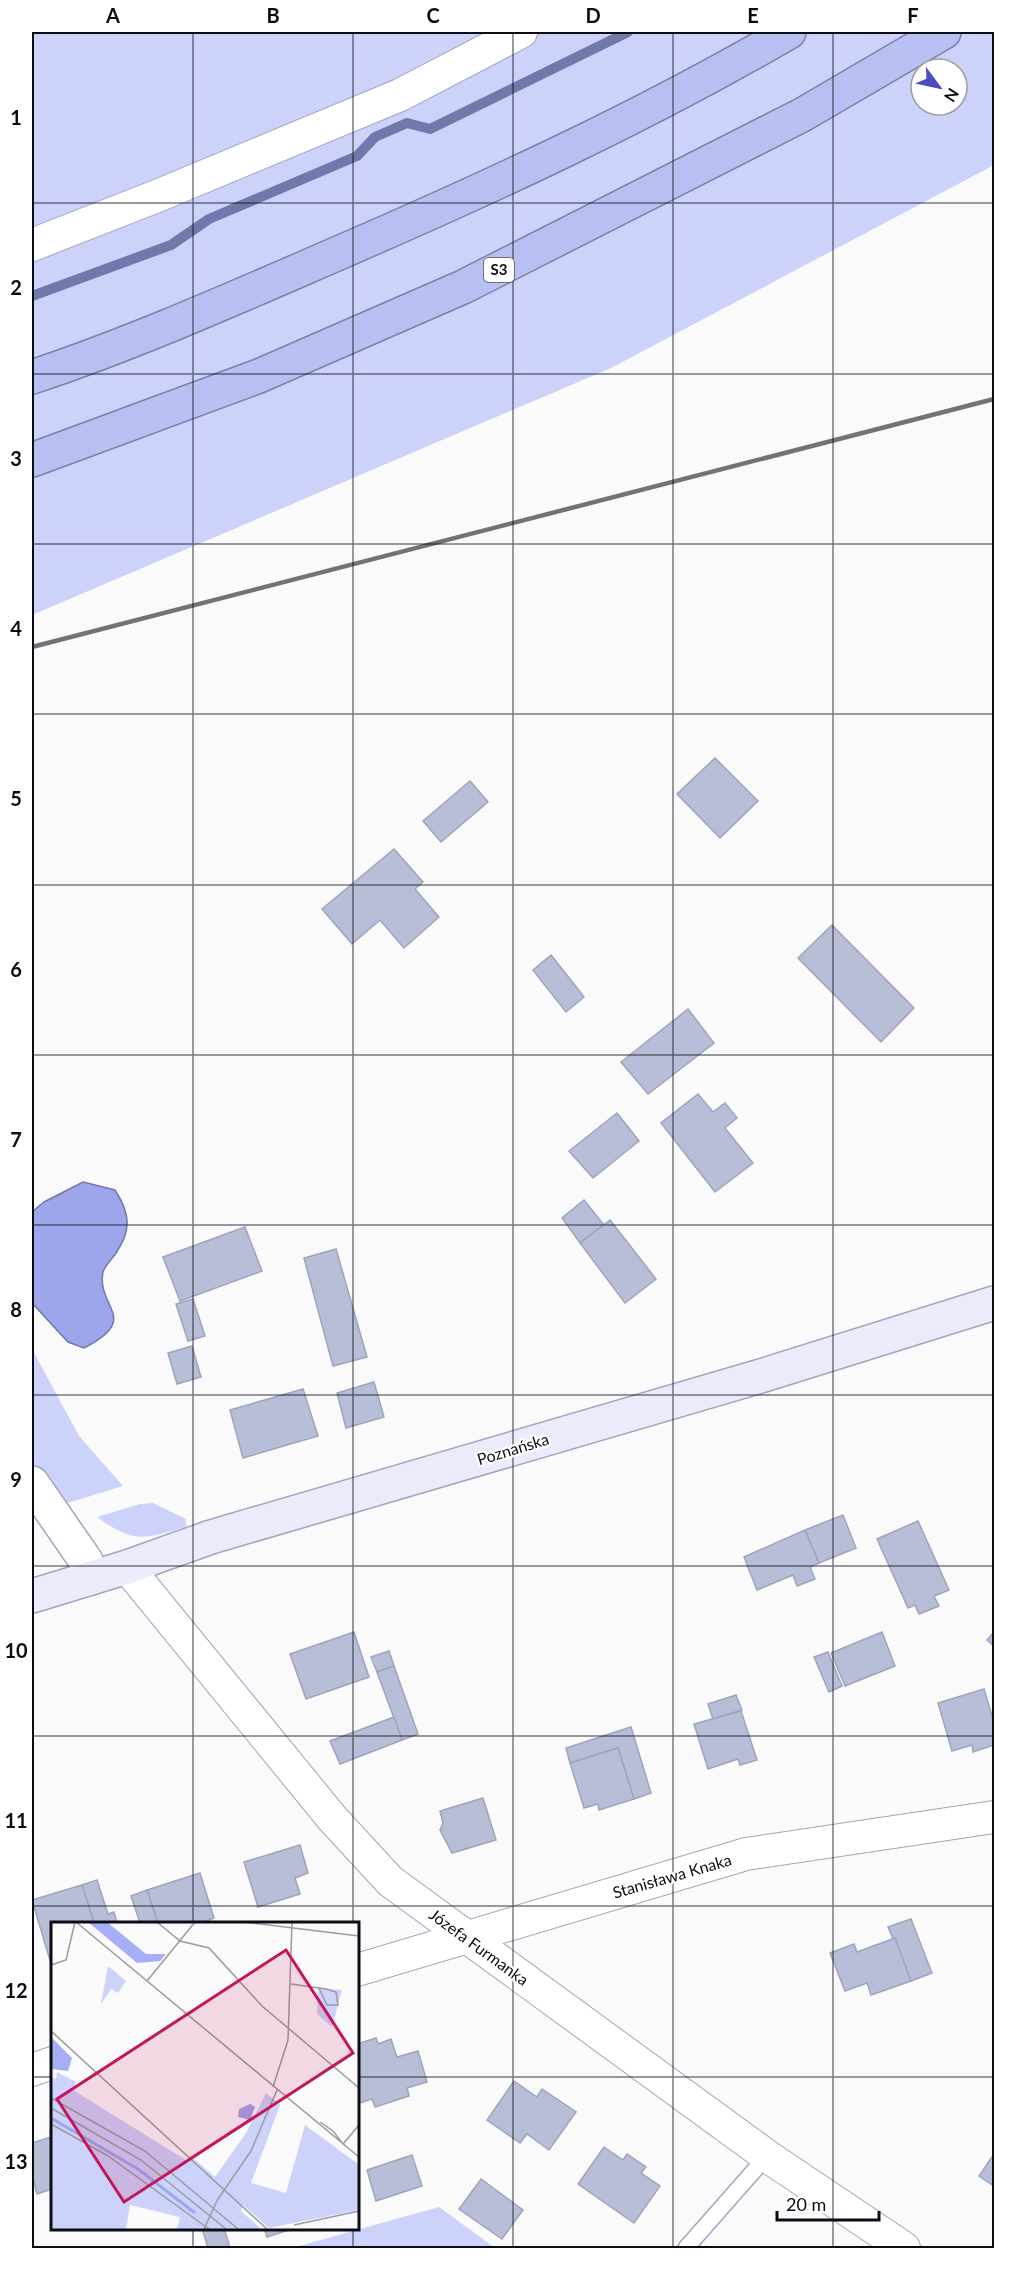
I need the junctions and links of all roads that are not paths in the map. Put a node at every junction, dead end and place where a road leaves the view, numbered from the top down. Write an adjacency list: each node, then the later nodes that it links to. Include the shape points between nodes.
1 (521, 32): 4 (street, via 400,95)
2 (789, 32): 5 (highway, via 613,127 424,216 218,306)
3 (944, 32): 6 (highway, S3, via 802,116 463,287 260,376)
4 (32, 244)
5 (32, 377)
6 (32, 460)
7 (994, 1303): 9 (main road, Poznańska, via 764,1375 212,1537)
8 (32, 1483): 10 (street, via 86,1561)
9 (127, 1567): 10 (main road, Poznańska); 13 (street, Józefa Furmanka, via 332,1818 390,1881)
10 (91, 1578): 11 (main road, Poznańska)
11 (32, 1596)
12 (994, 1817): 13 (street, Stanisława Knaka, via 746,1854)
13 (465, 1937): 14 (street, Stanisława Knaka); 17 (street, Józefa Furmanka)
14 (358, 1970)
15 (51, 2063): 16 (street)
16 (32, 2070)
17 (767, 2157): 18 (lane); 19 (street, Józefa Furmanka)
18 (686, 2248)
19 (904, 2248)

